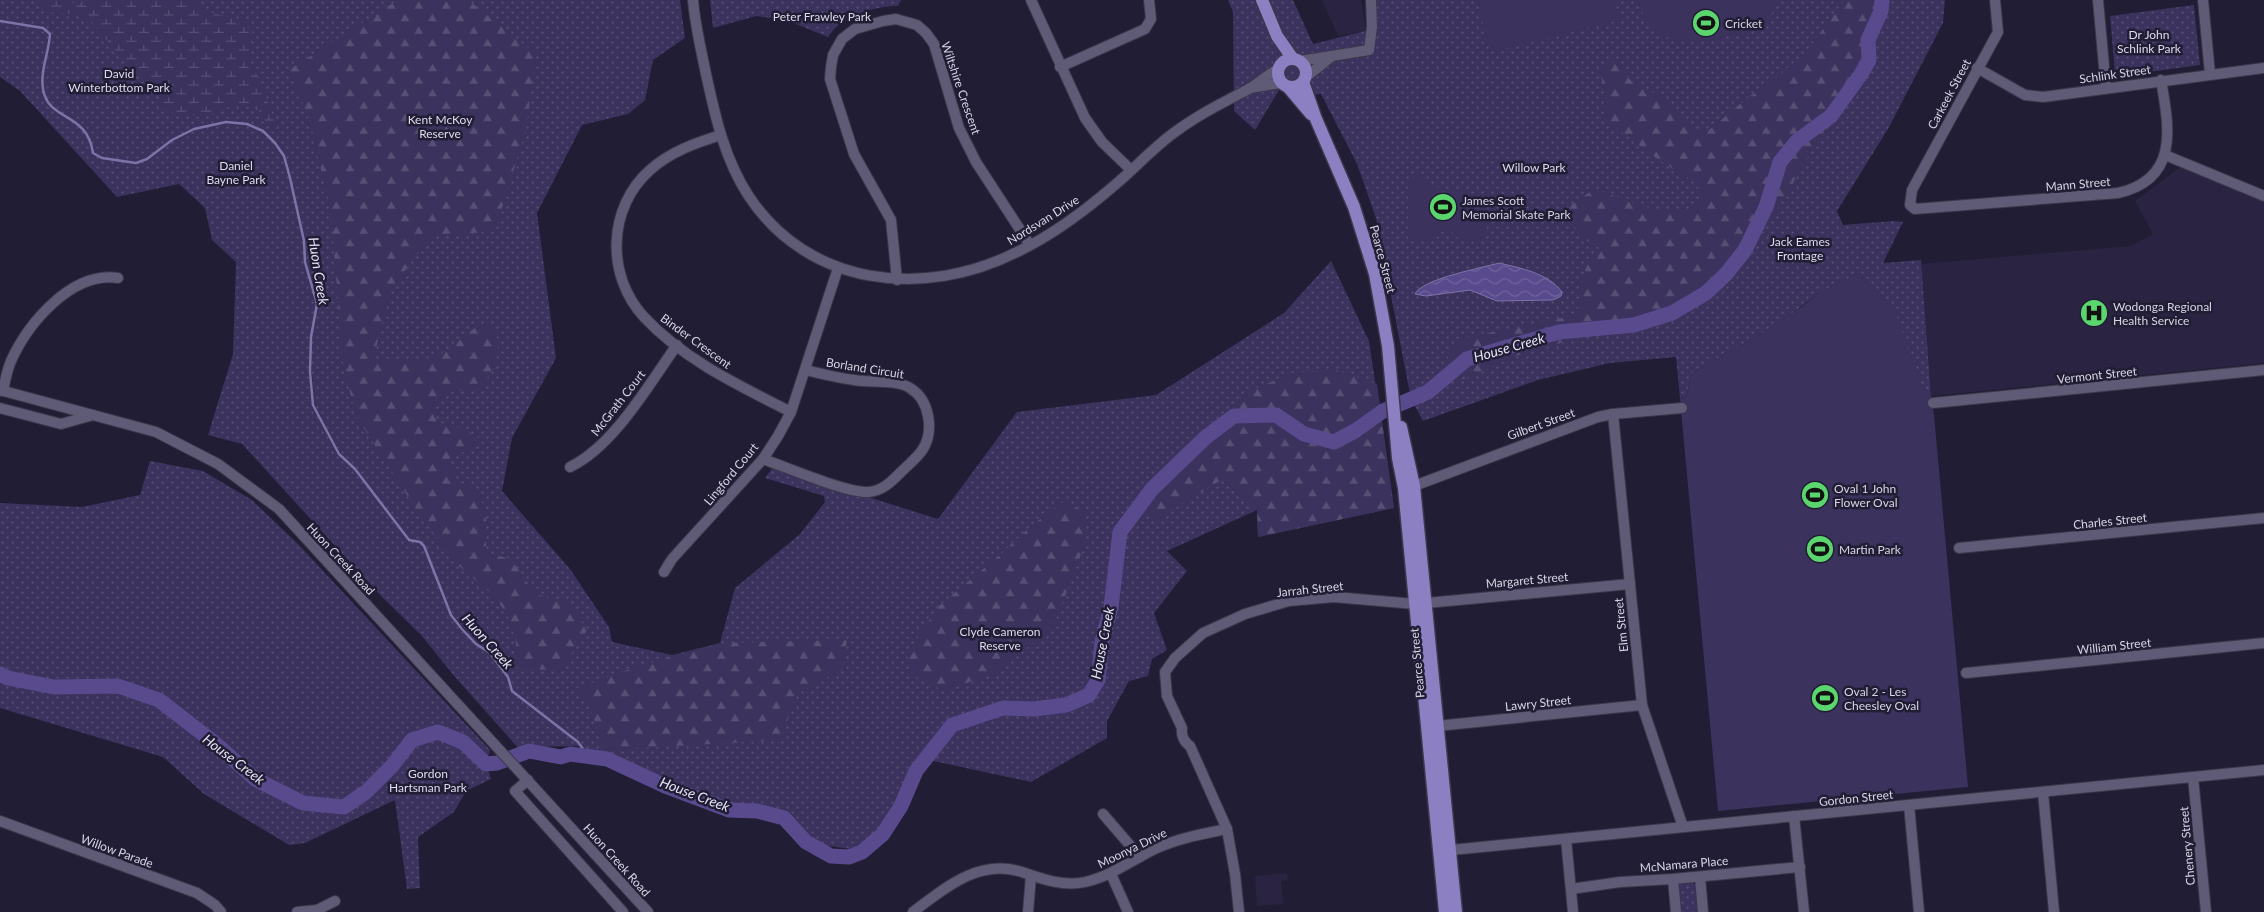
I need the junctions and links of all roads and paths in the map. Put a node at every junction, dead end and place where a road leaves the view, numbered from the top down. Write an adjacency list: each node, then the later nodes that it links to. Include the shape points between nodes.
1 (693, 0): 23 (street, Nordsvan Drive)
2 (1031, 0): 12 (street)
3 (1149, 0): 12 (street, via 1151,19 1145,29)
4 (1262, 0): 9 (main road)
5 (1371, 0): 10 (street, via 1372,27 1368,50)
6 (1995, 0): 14 (street, Carkeek Street, via 1998,32)
7 (2098, 0): 21 (street)
8 (2203, 0): 16 (street)
9 (1277, 36): 11 (main road); 13 (main road)
10 (1333, 56): 11 (street); 17 (street)
11 (1296, 60): 13 (main road); 17 (main road, via 1305,68)
12 (1060, 67): 25 (street, via 1085,118 1102,142)
13 (1279, 67): 19 (main road, via 1278,77); 20 (street, Nordsvan Drive)
14 (1977, 68): 21 (street, Schlink Street, via 2025,95 2043,97); 27 (street, Carkeek Street)
15 (2264, 68): 16 (street, Schlink Street)
16 (2210, 74): 18 (street, Schlink Street)
17 (1304, 80): 19 (main road, via 1298,86); 22 (main road, Pearce Street)
18 (2161, 80): 21 (street, Schlink Street); 24 (street, Mann Street, via 2169,128)
19 (1285, 85): 20 (street, Nordsvan Drive); 22 (main road, Pearce Street)
20 (1249, 88): 25 (street, Nordsvan Drive, via 1174,132)
21 (2106, 88)
22 (1316, 119): 44 (main road, Pearce Street, via 1368,248 1381,303)
23 (721, 135): 29 (street, Nordsvan Drive, via 733,169 765,218 786,238); 32 (street, Binder Crescent, via 682,149 649,171 627,200 620,216 616,255 627,291 646,319)
24 (2165, 155): 26 (street); 27 (street, Mann Street, via 2147,180 2118,193 1923,210 1910,205)
25 (1131, 170): 28 (street, Nordsvan Drive, via 1080,215)
26 (2264, 196)
27 (1909, 198)
28 (1030, 245): 31 (street, Nordsvan Drive, via 970,270 932,279); 31 (street, Wiltshire Crescent, via 976,162 959,128 934,44 917,25 896,19 883,20 855,29 842,39 833,55 830,79 854,154 891,220)
29 (838, 268): 31 (street, Nordsvan Drive); 33 (street, Lingford Court)
30 (118, 278): 35 (street, via 107,276 93,280 60,298 31,327 20,344)
31 (897, 280)
32 (677, 345): 39 (street, Binder Crescent, via 727,379); 43 (street, McGrath Court, via 601,445)
33 (806, 370): 39 (street, Lingford Court); 42 (street, Borland Circuit, via 912,389 926,410 930,429 922,451 890,483 869,492)
34 (2264, 370): 36 (street, Vermont Street)
35 (1, 391): 40 (street, Huon Creek Road)
36 (1933, 404)
37 (0, 408): 40 (street, via 61,424)
38 (1682, 408): 41 (street, Gilbert Street)
39 (791, 412): 42 (street, Lingford Court)
40 (94, 414): 56 (street, Huon Creek Road, via 165,436 218,464 279,509)
41 (1613, 414): 44 (street, Gilbert Street); 48 (street, Elm Street)
42 (763, 459): 47 (street, Lingford Court, via 672,559)
43 (570, 467)
44 (1409, 487): 49 (main road, Pearce Street)
45 (2264, 518): 46 (street, Charles Street)
46 (1959, 548)
47 (664, 572)
48 (1630, 584): 49 (street, Margaret Street); 52 (street, Elm Street)
49 (1420, 603): 53 (main road, Pearce Street); 63 (street, Jarrah Street, via 1334,596 1289,601 1245,614 1213,630 1169,665 1165,678 1167,696); 65 (main road, Pearce Street)
50 (2264, 644): 51 (street, William Street)
51 (1966, 673)
52 (1642, 705): 53 (street, Lawry Street); 62 (street, Elm Street)
53 (1437, 726): 65 (main road, Pearce Street)
54 (2264, 770): 55 (street, Gordon Street)
55 (2193, 777): 57 (street, Gordon Street); 90 (street, Chenery Street)
56 (528, 780): 76 (street, via 515,791); 77 (street, Huon Creek Road)
57 (2043, 792): 58 (street, Gordon Street); 89 (street)
58 (1909, 805): 60 (street, Gordon Street); 88 (street)
59 (1103, 814): 66 (street)
60 (1794, 816): 62 (street, Gordon Street); 67 (street)
61 (0, 821): 74 (street, Willow Parade, via 196,893)
62 (1684, 827): 64 (street, Gordon Street)
63 (1227, 829): 66 (street, Moonya Drive, via 1175,840); 81 (street, Jarrah Street)
64 (1566, 839): 65 (street, Gordon Street); 72 (street)
65 (1446, 850): 82 (main road, Pearce Street); 83 (main road, Pearce Street)
66 (1140, 856): 68 (street, Moonya Drive)
67 (1800, 867): 70 (street, McNamara Place); 87 (street)
68 (1111, 874): 69 (street, Moonya Drive, via 1082,883); 80 (street)
69 (1031, 876): 78 (street, Moonya Drive, via 1003,868 979,870); 79 (street)
70 (1700, 877): 71 (street, McNamara Place); 86 (street)
71 (1673, 880): 72 (street, McNamara Place, via 1620,882); 85 (street)
72 (1571, 889): 84 (street)
73 (335, 901): 75 (street, via 317,910)
74 (221, 912)
75 (297, 912)
76 (623, 912)
77 (648, 912)
78 (913, 912)
79 (1028, 912)
80 (1128, 912)
81 (1238, 912)
82 (1445, 912)
83 (1456, 912)
84 (1573, 912)
85 (1676, 912)
86 (1703, 912)
87 (1804, 912)
88 (1920, 912)
89 (2054, 912)
90 (2206, 912)

